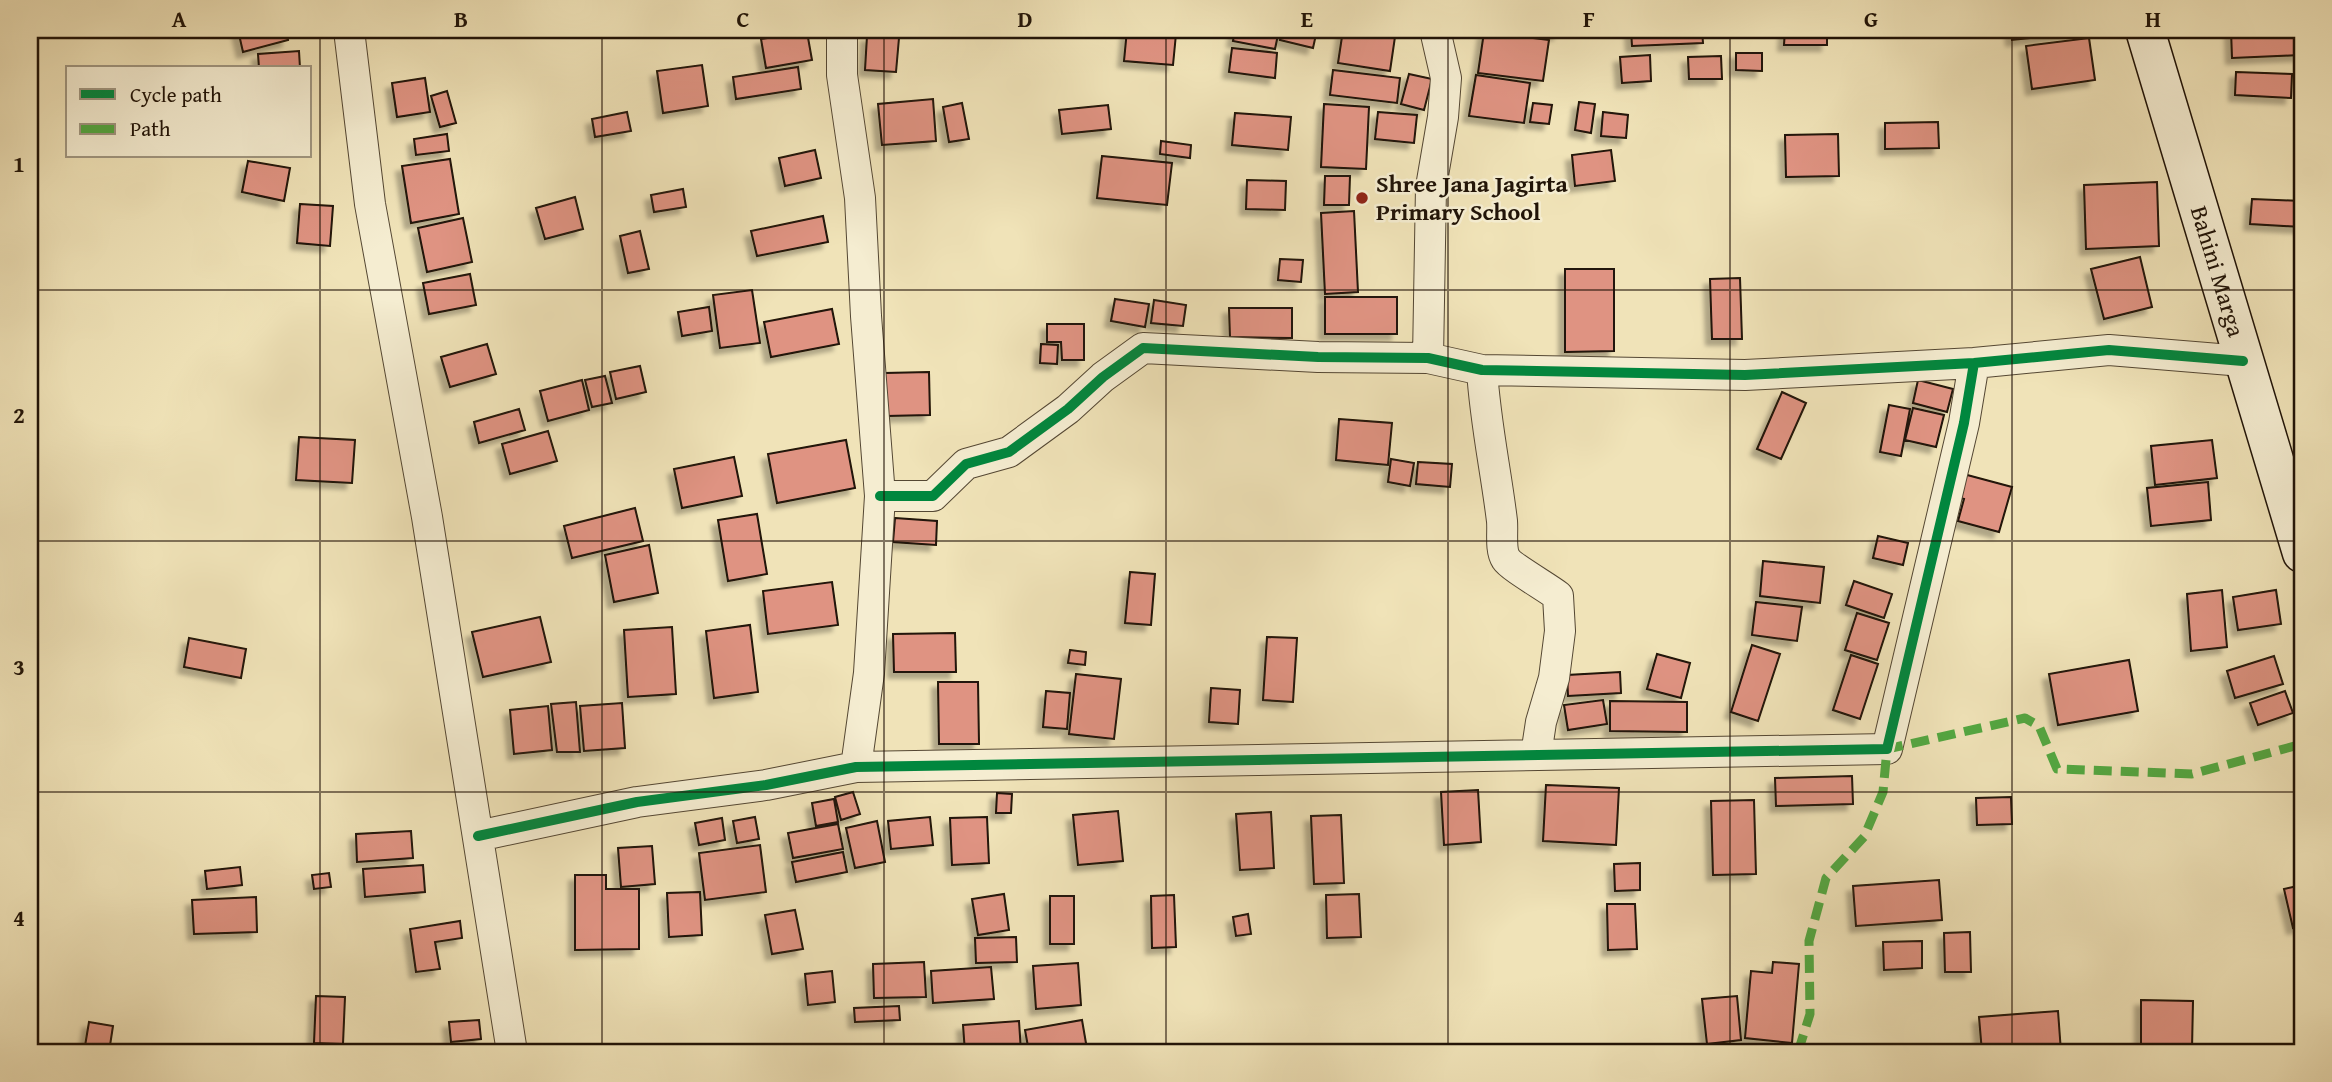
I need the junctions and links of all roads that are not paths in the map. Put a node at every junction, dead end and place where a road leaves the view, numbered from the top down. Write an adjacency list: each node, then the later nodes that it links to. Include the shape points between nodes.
1 (349, 30): 13 (street, via 370,204)
2 (842, 30): 9 (street, via 842,75 860,198)
3 (1435, 30): 5 (street, via 1446,78 1431,187)
4 (2145, 30): 6 (street, Bahini Marga)
5 (1428, 358): 8 (street); 9 (street, via 1143,348 1009,452 966,464 933,496)
6 (2243, 361): 7 (street, via 2109,350); 10 (street, Bahini Marga)
7 (1974, 363): 8 (street, via 1745,375); 11 (street, via 1964,424 1887,749)
8 (1482, 370): 11 (street, via 1503,556 1559,596 1554,678)
9 (880, 496): 12 (street, via 869,673)
10 (2302, 553)
11 (1536, 755): 12 (street)
12 (856, 766): 13 (street, via 766,785 637,802)
13 (478, 836): 14 (street)
14 (512, 1052)

